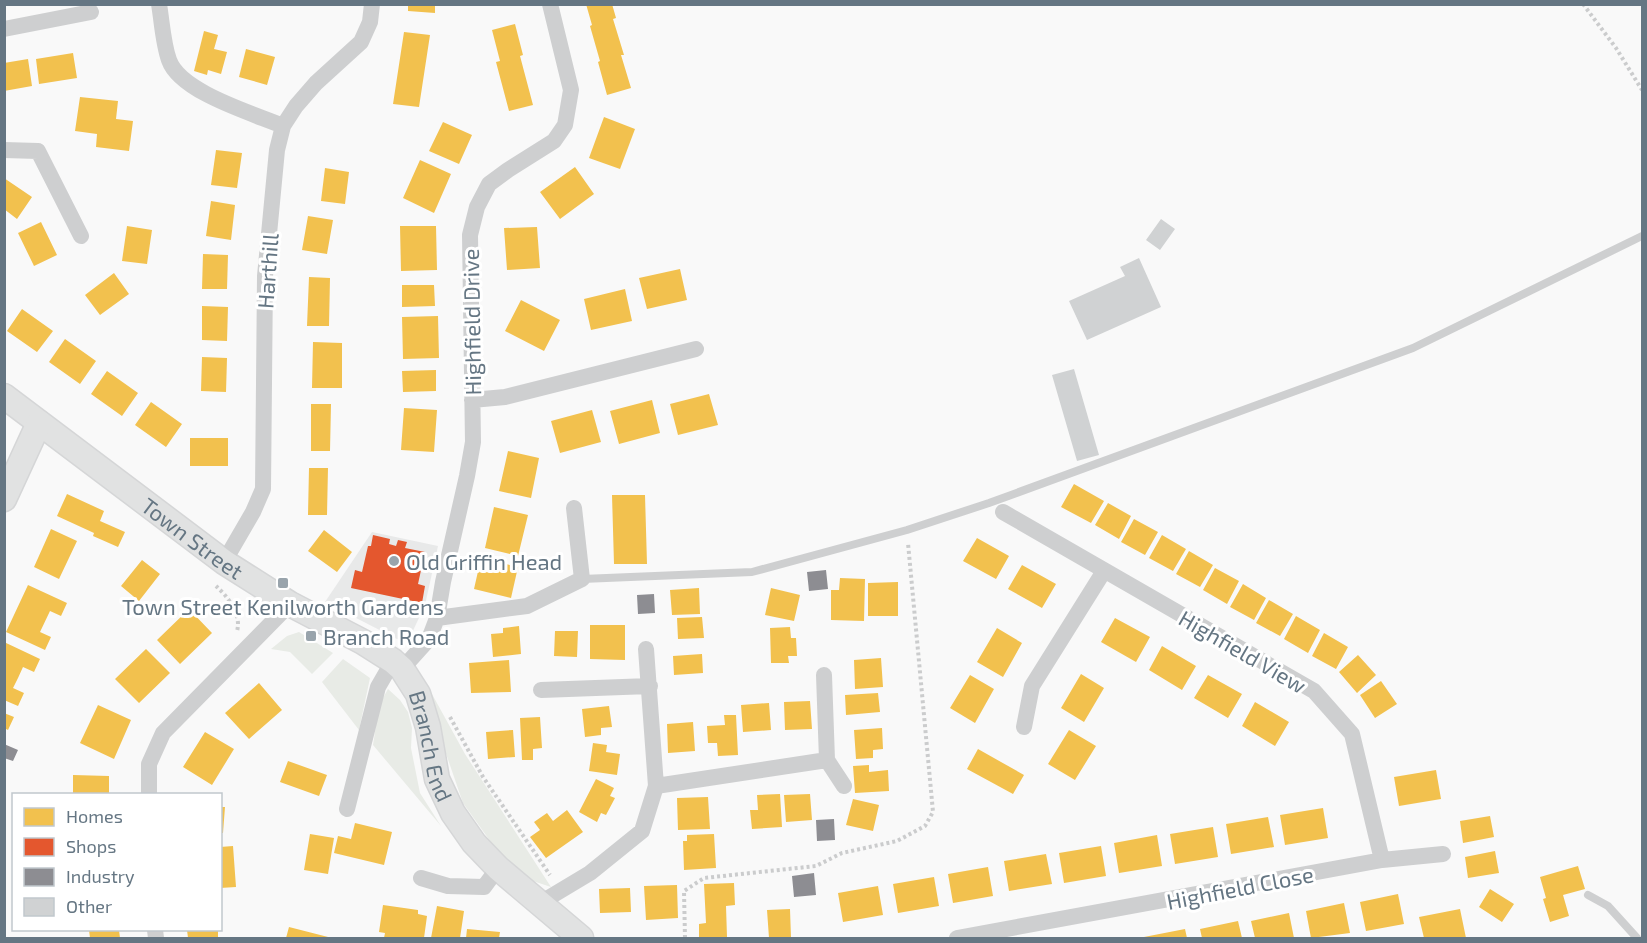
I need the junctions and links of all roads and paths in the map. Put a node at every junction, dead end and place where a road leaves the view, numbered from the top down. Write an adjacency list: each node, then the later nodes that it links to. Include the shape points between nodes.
1 (159, 4): 8 (street, via 169,60 179,77 198,90)
2 (372, 4): 8 (street, Harthill, via 370,22 361,42 316,83)
3 (550, 4): 14 (street, Highfield Drive, via 571,90 570,105 565,125 555,141 489,184 477,207 470,235)
4 (1583, 4): 7 (path)
5 (90, 12): 6 (street)
6 (4, 29)
7 (1642, 90)
8 (283, 126): 19 (street, Harthill, via 277,150 265,276 263,489)
9 (4, 150): 10 (street, via 38,150)
10 (81, 236)
11 (1642, 236): 21 (lane, via 1413,348 917,527 752,572)
12 (696, 349): 14 (street, via 505,397)
13 (4, 396): 15 (main road, Town Street)
14 (472, 400): 23 (street, Highfield Drive, via 469,465)
15 (39, 423): 16 (main road); 19 (main road, Town Street)
16 (4, 499)
17 (574, 508): 21 (street)
18 (1003, 512): 20 (street, Highfield View)
19 (216, 571): 22 (main road, Town Street); 25 (path, via 238,626 232,645)
20 (1104, 571): 31 (street, via 1032,686); 38 (street, Highfield View, via 1314,691 1352,734)
21 (582, 579): 23 (street, via 526,606)
22 (290, 604): 25 (street); 26 (main road, Town Street)
23 (437, 618): 26 (street, Highfield Drive, via 429,639)
24 (646, 649): 28 (street)
25 (241, 654): 35 (street, via 163,733 149,764)
26 (398, 665): 36 (street, Branch End, via 378,687); 39 (main road, Branch End, via 418,694 429,727 437,779 453,813 474,843)
27 (824, 675): 32 (street)
28 (650, 686): 29 (street); 33 (street)
29 (541, 690)
30 (447, 710): 42 (path)
31 (1024, 727)
32 (827, 760): 33 (street); 34 (street)
33 (656, 786): 42 (street, via 642,831 590,873)
34 (844, 786)
35 (149, 793)
36 (347, 809)
37 (1443, 854): 38 (street, Highfield Close)
38 (1382, 860): 43 (street, Highfield Close)
39 (498, 867): 40 (street, via 484,886 448,886); 42 (main road, Branch End)
40 (421, 878)
41 (1588, 894): 46 (lane, via 1608,906)
42 (550, 897): 44 (main road, Branch End)
43 (1038, 932): 45 (street, Highfield Close)
44 (581, 939)
45 (957, 939)
46 (1637, 939)

